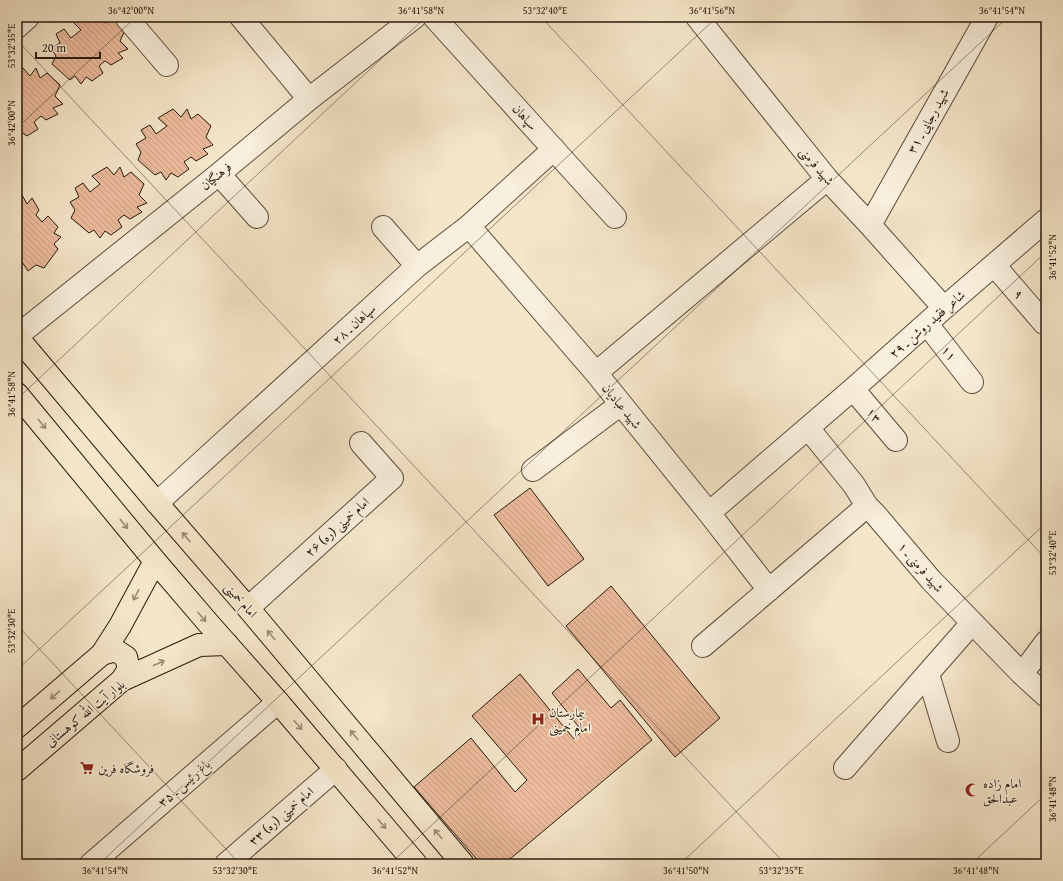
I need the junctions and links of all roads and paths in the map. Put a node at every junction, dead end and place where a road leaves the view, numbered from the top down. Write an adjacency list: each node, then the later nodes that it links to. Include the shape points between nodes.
1 (28, 17): 8 (street)
2 (126, 17): 9 (street)
3 (241, 17): 10 (street)
4 (415, 17): 10 (street, فرهنگیان)
5 (434, 17): 11 (street, سپاهان)
6 (697, 17): 13 (street, شهید فرمنی)
7 (987, 17): 17 (street, شهید رجایی ـ ۳۱)
8 (17, 27)
9 (167, 65)
10 (309, 99): 12 (street, فرهنگیان)
11 (554, 149): 15 (street, سپاهان); 18 (street, سپاهان ـ ۲۸)
12 (219, 174): 14 (street); 25 (street, فرهنگیان)
13 (828, 179): 17 (street, شهید فرمنی); 26 (street)
14 (257, 217)
15 (615, 217)
16 (1046, 220): 20 (street, شاعر فقید روشن ـ ۲۹)
17 (870, 225): 22 (street, شهید فرمنی)
18 (469, 226): 21 (street, سپاهان ـ ۲۸); 26 (street, شهید عبادیان)
19 (383, 227): 21 (street)
20 (994, 265): 22 (street, شاعر فقید روشن ـ ۲۹); 23 (street, ۹)
21 (417, 266): 35 (street, سپاهان ـ ۲۸)
22 (944, 308): 24 (street, شاعر فقید روشن ـ ۲۹)
23 (1044, 323)
24 (927, 324): 27 (street, ۱۱); 28 (street, شاعر فقید روشن ـ ۲۹)
25 (17, 337): 35 (main road, امام خمینی)
26 (596, 373): 30 (street, شهید عبادیان)
27 (972, 382)
28 (853, 389): 31 (street, شاعر فقید روشن ـ ۲۹); 32 (street, ۱۳)
29 (17, 394): 38 (main road, one-way to 38)
30 (621, 404): 34 (street); 37 (street, شهید عبادیان)
31 (808, 428): 36 (street, شهید فرمنی ـ ۱, via 854,485); 37 (street, شاعر فقید روشن ـ ۲۹)
32 (896, 440)
33 (361, 443): 40 (street, امام خمینی (ره) ۲۶, via 392,478)
34 (533, 470)
35 (156, 503): 40 (main road, امام خمینی, one-way to 35)
36 (867, 506): 39 (street); 41 (street, شهید فرمنی ـ ۱)
37 (709, 512): 39 (street, شهید عبادیان)
38 (154, 561): 43 (main road, one-way to 43); 45 (main road, one-way to 45, via 120,626)
39 (769, 590): 44 (street)
40 (248, 608): 59 (main road, امام خمینی, one-way to 40)
41 (972, 623): 46 (street); 47 (street, شهید فرمنی ـ ۱)
42 (1046, 642): 47 (street)
43 (227, 644): 48 (main road, بلوار آیت الله کوهستانی, one-way to 43, via 199,645); 50 (main road)
44 (704, 646)
45 (102, 654): 48 (main road, via 115,650 126,657 129,669); 51 (main road, one-way to 51)
46 (928, 674): 52 (street); 53 (street)
47 (1022, 674): 49 (street, شهید فرمنی ـ ۱)
48 (122, 680): 55 (main road, بلوار آیت الله کوهستانی)
49 (1046, 696)
50 (278, 702): 54 (main road, one-way to 54); 56 (street, باغ رئیس ـ ۳۵)
51 (17, 727)
52 (948, 741)
53 (845, 768)
54 (336, 769): 57 (street, امام خمینی (ره) ۳۳); 58 (main road, one-way to 58)
55 (17, 770)
56 (91, 864)
57 (226, 864)
58 (416, 864)
59 (463, 864)

